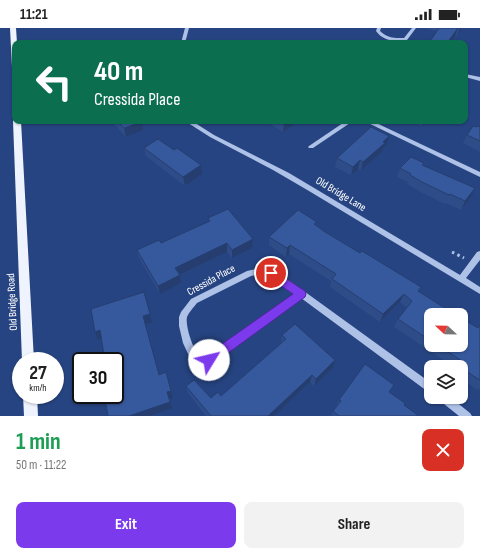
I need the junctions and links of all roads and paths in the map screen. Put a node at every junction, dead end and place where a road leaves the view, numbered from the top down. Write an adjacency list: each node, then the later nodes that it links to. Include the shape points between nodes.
1 (13, 28): 5 (main road)
2 (187, 28): 6 (street)
3 (379, 28): 4 (street, via 378,31 384,37 399,40 405,39)
4 (414, 28)
5 (14, 40)
6 (184, 40)
7 (468, 76): 8 (street)
8 (480, 80)
9 (17, 124): 19 (main road, Old Bridge Road)
10 (193, 124): 16 (street, Old Bridge Lane, via 265,162)
11 (346, 124): 13 (street)
12 (373, 124): 14 (street)
13 (311, 147)
14 (480, 175)
15 (480, 254): 16 (street)
16 (461, 279): 17 (street, Old Bridge Lane)
17 (480, 291)
18 (301, 294): 18 (street, Cressida Place, via 209,360 201,361 194,356 183,328 183,317 194,301 250,273 260,271 280,278); 20 (street, Cressida Place)
19 (28, 352)
20 (424, 384)
21 (30, 404): 23 (main road)
22 (452, 404): 24 (street)
23 (31, 416)
24 (468, 416)

